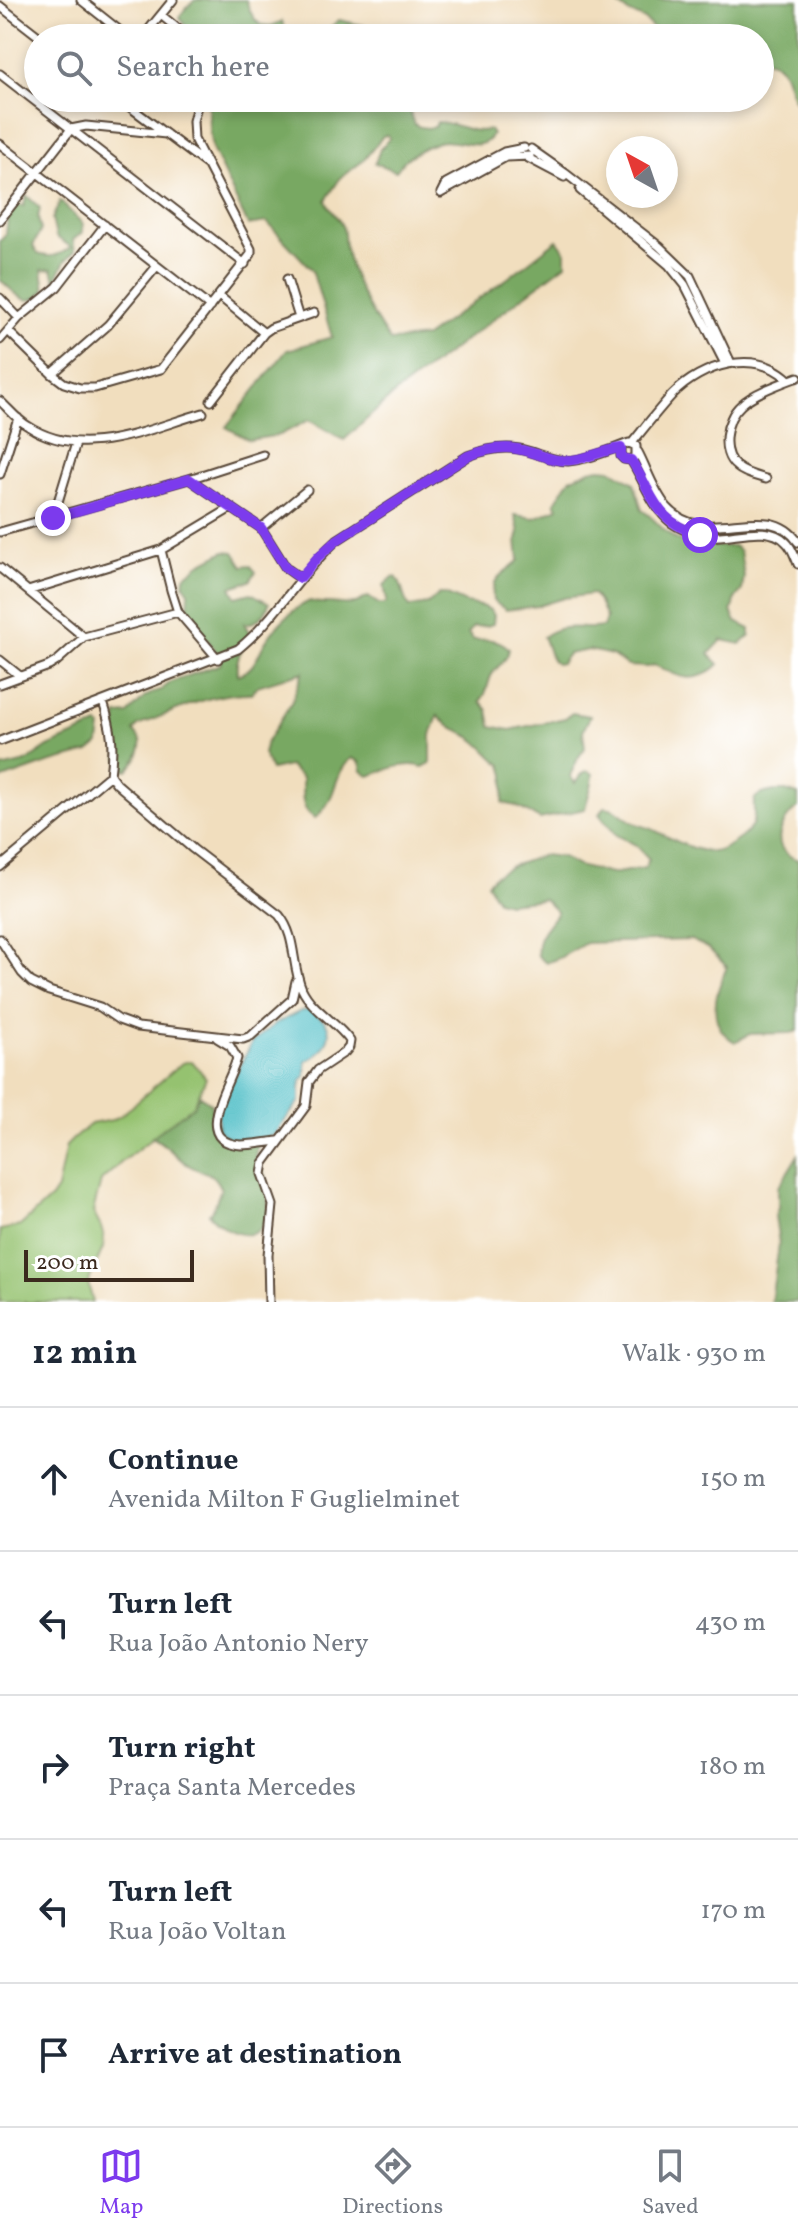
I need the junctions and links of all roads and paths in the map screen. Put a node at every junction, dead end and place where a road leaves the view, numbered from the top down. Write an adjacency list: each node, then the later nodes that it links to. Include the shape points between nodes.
1 (81, 0): 5 (street)
2 (173, 0): 4 (street)
3 (0, 6): 8 (street)
4 (161, 15): 6 (street); 7 (street)
5 (111, 24)
6 (154, 24)
7 (172, 24)
8 (24, 25)
9 (0, 74): 10 (street)
10 (24, 93)
11 (49, 112): 14 (street)
12 (137, 112): 15 (street)
13 (196, 112): 18 (street, via 192,130)
14 (71, 129): 15 (street); 19 (street); 22 (street)
15 (166, 134): 18 (street)
16 (0, 144): 19 (street)
17 (527, 153): 17 (street, via 518,148 504,152 446,183 441,193 506,157); 34 (street, via 672,263 689,283)
18 (207, 165): 22 (street, via 251,249)
19 (37, 173): 20 (street); 21 (street)
20 (0, 220)
21 (105, 225): 23 (street); 29 (street, via 57,287)
22 (245, 264): 25 (street)
23 (157, 266): 27 (street); 35 (street, via 108,325)
24 (287, 279): 30 (street)
25 (219, 296): 27 (street); 32 (street)
26 (0, 298): 29 (street)
27 (210, 307): 35 (street, via 161,369 95,388 64,383)
28 (314, 313): 30 (street)
29 (19, 318): 31 (street)
30 (299, 318): 32 (street)
31 (8, 331): 33 (street); 35 (street)
32 (264, 333): 38 (street)
33 (0, 340)
34 (728, 364): 36 (street, via 765,366); 42 (street, via 672,395)
35 (52, 374)
36 (794, 379): 48 (street, via 739,405 727,431 730,461)
37 (0, 401): 40 (street)
38 (211, 401)
39 (203, 413): 41 (street, via 111,440)
40 (18, 418): 41 (street, via 41,433); 46 (street)
41 (76, 443): 51 (street)
42 (635, 446): 43 (street, via 626,443); 45 (street); 54 (street, via 659,494 679,517 709,526 774,524)
43 (621, 448): 45 (street, via 621,456); 58 (street, via 571,461 503,448 468,456 337,540)
44 (263, 455): 47 (street)
45 (631, 460): 56 (street, via 671,523 717,537 777,535)
46 (0, 474)
47 (189, 479): 50 (street); 51 (street)
48 (766, 479)
49 (307, 490): 52 (street)
50 (231, 508): 52 (street); 55 (street)
51 (53, 518): 53 (street)
52 (261, 528): 58 (street, via 286,568)
53 (0, 532)
54 (798, 542)
55 (161, 550): 59 (street); 60 (street)
56 (798, 564)
57 (0, 568): 59 (street)
58 (300, 578): 62 (street, via 254,636)
59 (28, 591): 61 (street)
60 (178, 612): 61 (street); 62 (street)
61 (84, 637): 64 (street, via 57,661)
62 (218, 659): 66 (street)
63 (0, 660): 64 (street)
64 (20, 676): 65 (street)
65 (0, 684)
66 (103, 702): 67 (street); 68 (street, via 112,730)
67 (0, 741)
68 (110, 775): 69 (street); 71 (street, via 193,849 279,915 291,935)
69 (0, 867)
70 (0, 939): 74 (street, via 22,973 49,991 100,1007 138,1027)
71 (297, 968): 72 (street); 73 (street)
72 (292, 999): 73 (street); 74 (street, via 251,1036)
73 (308, 999): 75 (street, via 346,1035 349,1047 318,1070 309,1082 306,1106)
74 (216, 1037): 75 (street, via 237,1058 216,1110 217,1132 238,1145)
75 (278, 1141): 76 (street, via 262,1174 273,1205)
76 (269, 1302)

